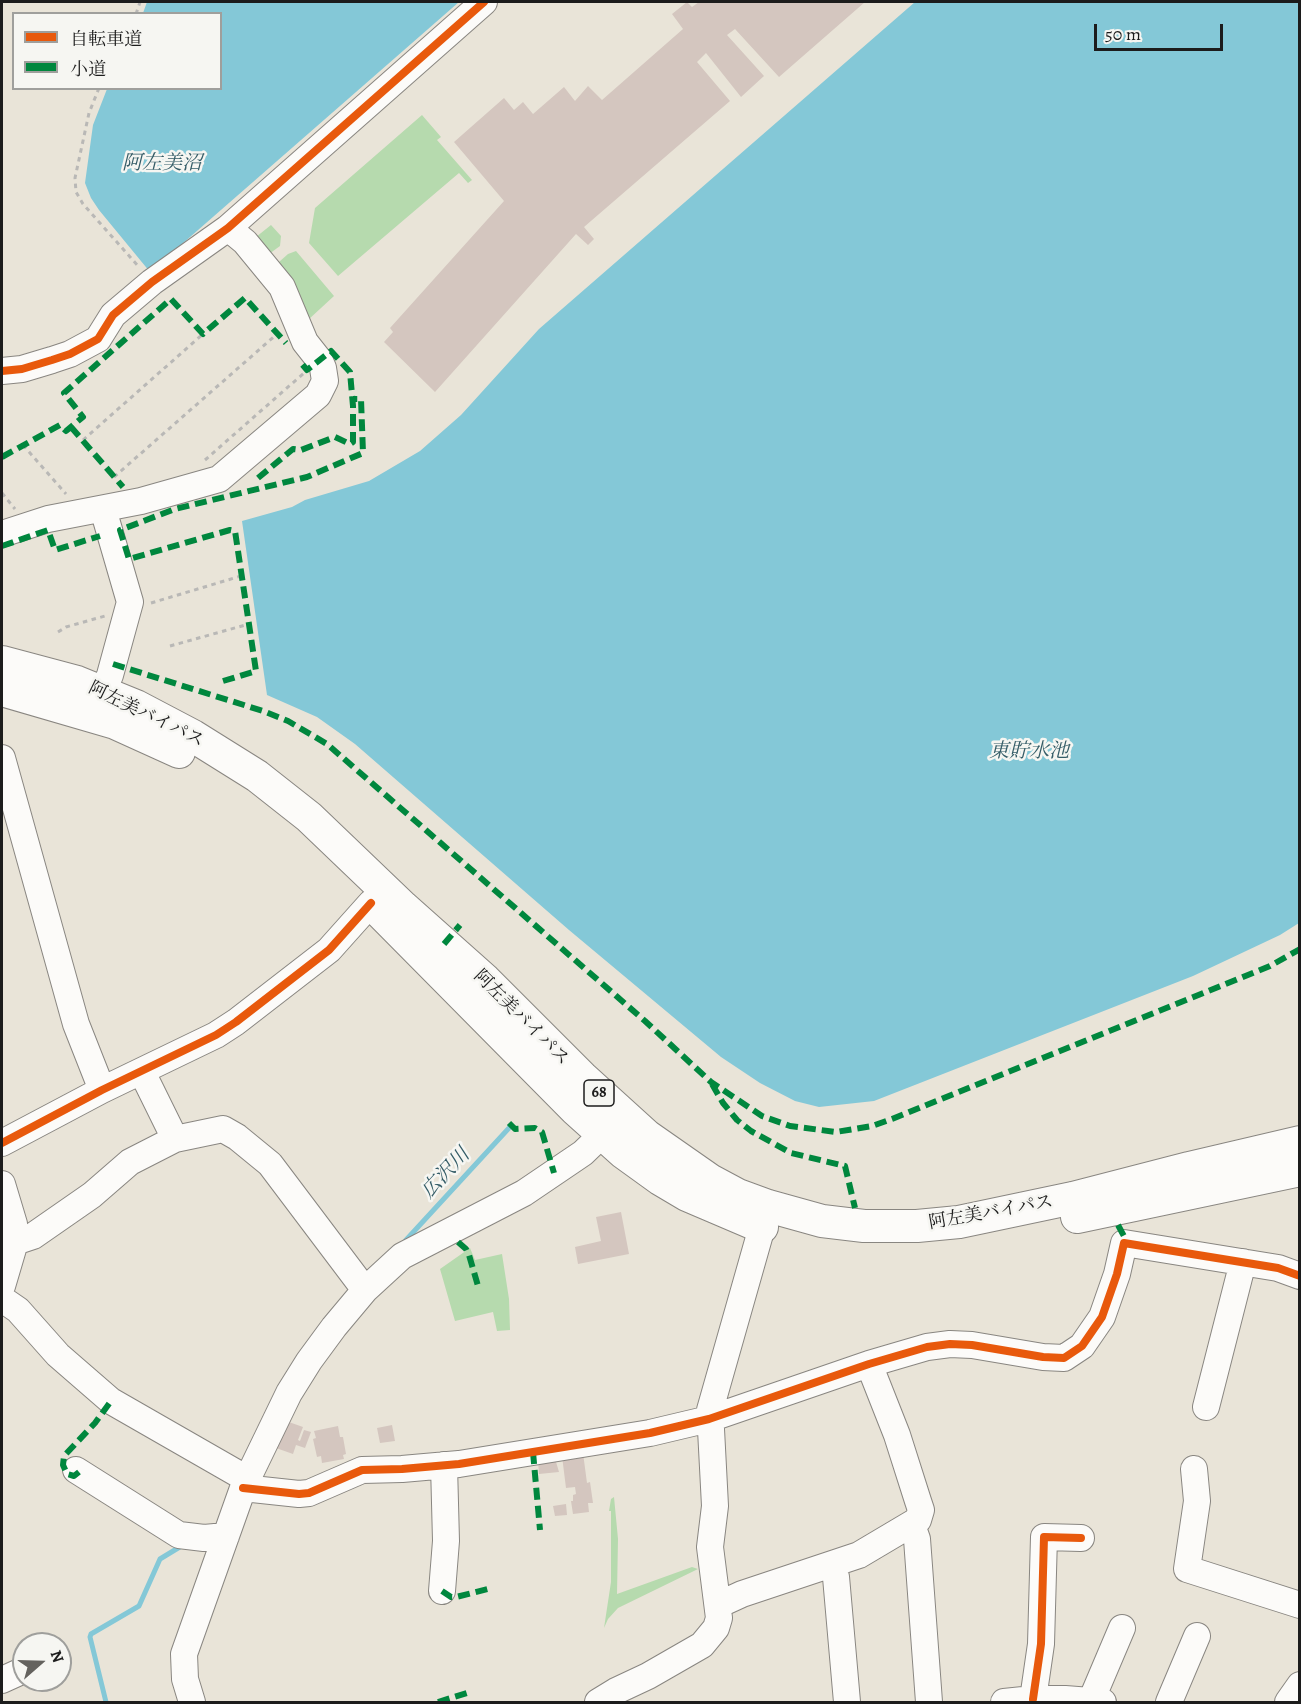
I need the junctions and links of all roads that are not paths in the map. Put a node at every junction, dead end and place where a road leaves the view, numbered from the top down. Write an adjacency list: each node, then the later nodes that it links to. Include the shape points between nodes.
1 (484, 2): 2 (street)
2 (228, 228): 3 (street, via 113,315 98,339 39,365); 4 (street, via 245,242 282,287 305,342 320,361 325,381 318,395 219,479)
3 (2, 371)
4 (103, 509): 5 (street, via 48,519); 8 (street, via 130,602)
5 (2, 534)
6 (2, 662): 8 (main road, 阿左美バイパス / 68, via 60,676)
7 (2, 690): 10 (main road, 阿左美バイパス / 68, via 115,723 194,759 242,789 288,826)
8 (103, 692): 13 (main road, 阿左美バイパス / 68, via 225,754 284,796 485,980 582,1077)
9 (2, 758): 12 (street, via 76,1024)
10 (371, 903): 11 (street, via 329,950 269,998 216,1035); 13 (main road, 阿左美バイパス / 68, via 575,1109)
11 (142, 1072): 12 (street); 14 (street)
12 (102, 1090): 16 (street)
13 (613, 1125): 15 (main road, 阿左美バイパス / 68, via 738,1195 794,1215 864,1226 916,1226 987,1217); 19 (main road, 阿左美バイパス / 68, via 642,1167 720,1211); 24 (street, via 583,1153 524,1193 402,1256)
14 (175, 1139): 20 (street, via 130,1162 92,1195 33,1236); 24 (street, via 223,1129 237,1137 270,1164)
15 (1299, 1142)
16 (2, 1143)
17 (1299, 1170): 19 (main road, 阿左美バイパス / 68, via 1004,1233 928,1245 851,1245)
18 (2, 1184): 20 (street)
19 (762, 1227): 28 (street)
20 (15, 1242): 23 (street)
21 (1243, 1262): 22 (street); 26 (street, via 1124,1243 1102,1317 1082,1346 1064,1358 950,1344); 27 (street)
22 (1299, 1276)
23 (2, 1286)
24 (365, 1290): 32 (street, via 289,1393)
25 (2, 1299): 32 (street, via 18,1310 92,1387)
26 (869, 1364): 28 (street); 33 (street, via 921,1510)
27 (1206, 1407)
28 (709, 1419): 29 (street, via 634,1437); 38 (street, via 715,1506 710,1547)
29 (444, 1466): 32 (street, via 362,1470 318,1490 299,1494); 37 (street, via 446,1540)
30 (1194, 1469): 39 (street, via 1197,1501 1187,1569)
31 (76, 1470): 34 (street, via 179,1534)
32 (245, 1484): 34 (street)
33 (912, 1525): 36 (street, via 866,1552); 47 (street, via 917,1539)
34 (226, 1536): 44 (street, via 184,1654 185,1679)
35 (1081, 1538): 43 (street, via 1044,1537)
36 (832, 1565): 38 (street); 46 (street)
37 (442, 1591)
38 (718, 1605): 45 (street, via 716,1628 707,1640)
39 (1299, 1605)
40 (1122, 1628): 49 (street)
41 (1197, 1636): 50 (street)
42 (1299, 1685): 51 (street)
43 (1042, 1700): 48 (street); 49 (street)
44 (192, 1702)
45 (598, 1702)
46 (847, 1702)
47 (929, 1702)
48 (1004, 1702)
49 (1097, 1702)
50 (1169, 1702)
51 (1288, 1702)

